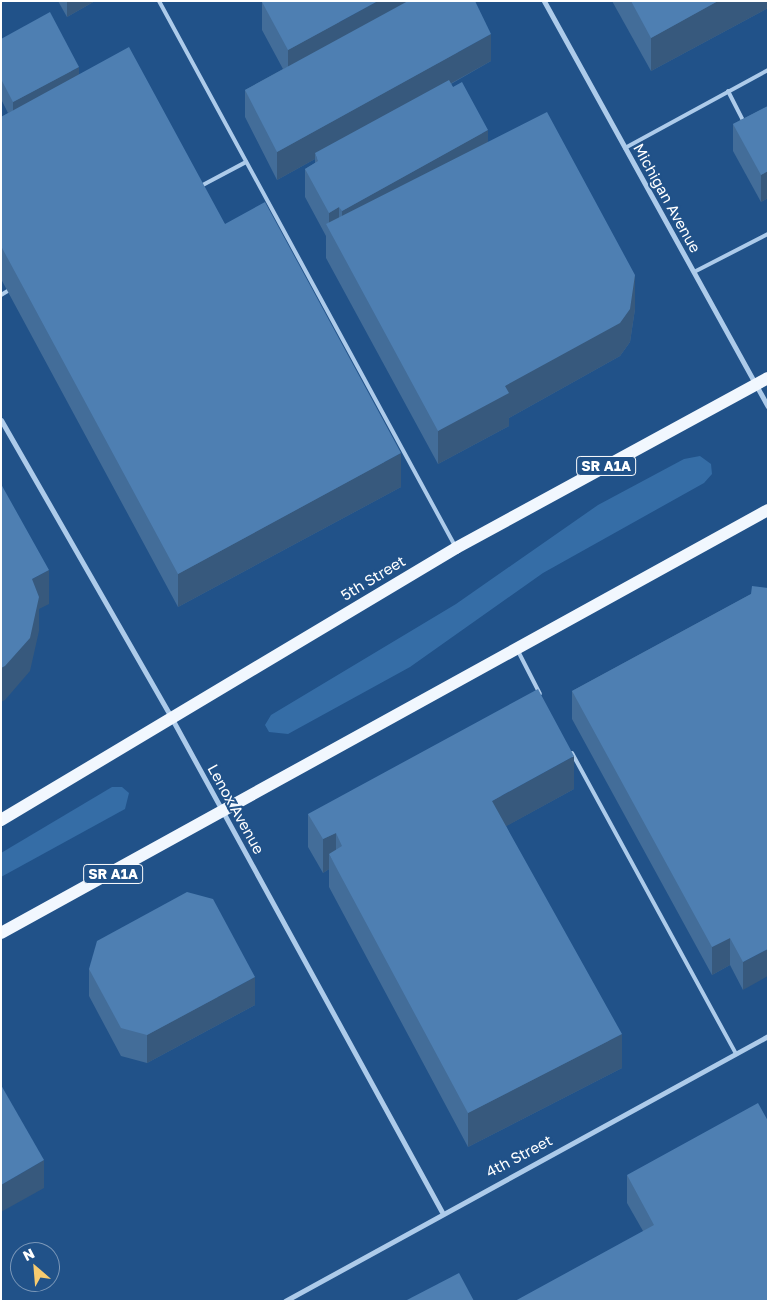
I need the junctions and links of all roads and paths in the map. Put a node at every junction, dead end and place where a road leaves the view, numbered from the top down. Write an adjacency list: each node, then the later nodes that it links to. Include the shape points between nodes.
1 (159, 1): 7 (lane)
2 (544, 1): 6 (street, Michigan Avenue)
3 (768, 70): 4 (lane)
4 (728, 91): 5 (lane); 6 (lane)
5 (746, 125)
6 (625, 148): 10 (street, Michigan Avenue)
7 (246, 162): 8 (lane); 18 (lane)
8 (195, 189)
9 (768, 234): 10 (lane)
10 (694, 272): 14 (street, Michigan Avenue)
11 (18, 286): 12 (lane)
12 (1, 295)
13 (768, 378): 14 (main road, 5th Street / SR A1A)
14 (756, 384): 15 (street, Michigan Avenue); 18 (main road, 5th Street / SR A1A)
15 (768, 406)
16 (1, 420): 21 (street, Lenox Avenue)
17 (768, 510): 19 (main road, SR A1A)
18 (456, 548): 21 (main road, 5th Street / SR A1A)
19 (515, 647): 20 (lane); 23 (main road, SR A1A)
20 (544, 701)
21 (171, 717): 23 (street, Lenox Avenue); 24 (main road, 5th Street / SR A1A)
22 (567, 744): 27 (lane)
23 (224, 812): 25 (main road, SR A1A); 28 (street, Lenox Avenue)
24 (1, 820)
25 (1, 932)
26 (768, 1036): 27 (street, 4th Street)
27 (736, 1054): 28 (street, 4th Street)
28 (442, 1212): 29 (street, 4th Street)
29 (285, 1301)

